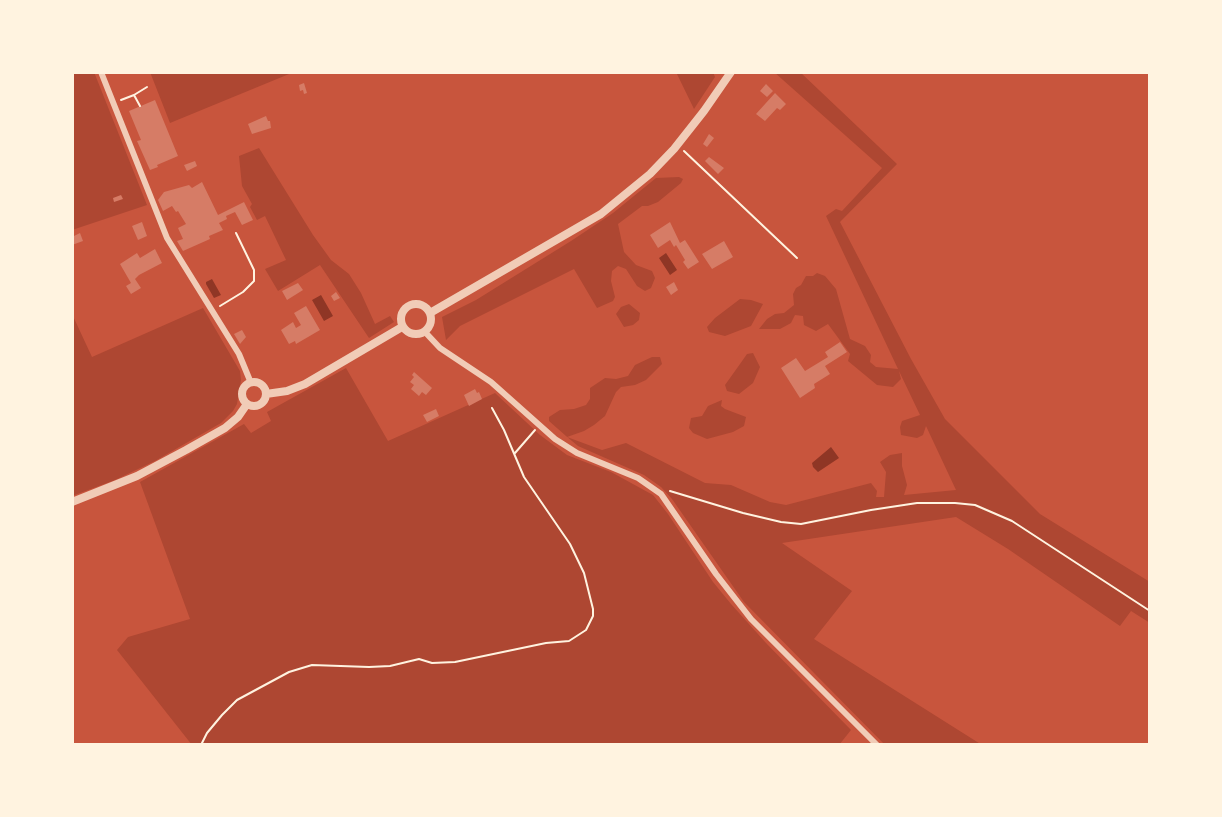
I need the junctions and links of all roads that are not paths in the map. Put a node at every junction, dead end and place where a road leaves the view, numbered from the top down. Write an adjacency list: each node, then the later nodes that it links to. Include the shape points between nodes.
1 (101, 72): 6 (street, via 167,238 239,354)
2 (731, 72): 3 (street, via 678,145 601,214)
3 (430, 313): 4 (street, via 422,305 406,307 401,316); 5 (street, via 431,323)
4 (402, 327): 5 (street, via 415,335); 7 (street, via 305,384)
5 (425, 332): 10 (street, via 565,446 638,478 661,494 751,619)
6 (251, 383): 7 (street, via 260,384); 8 (street, via 243,390)
7 (266, 394): 8 (street, via 262,403)
8 (248, 404): 9 (street, via 233,422 196,445 137,476)
9 (72, 502)
10 (878, 745)

